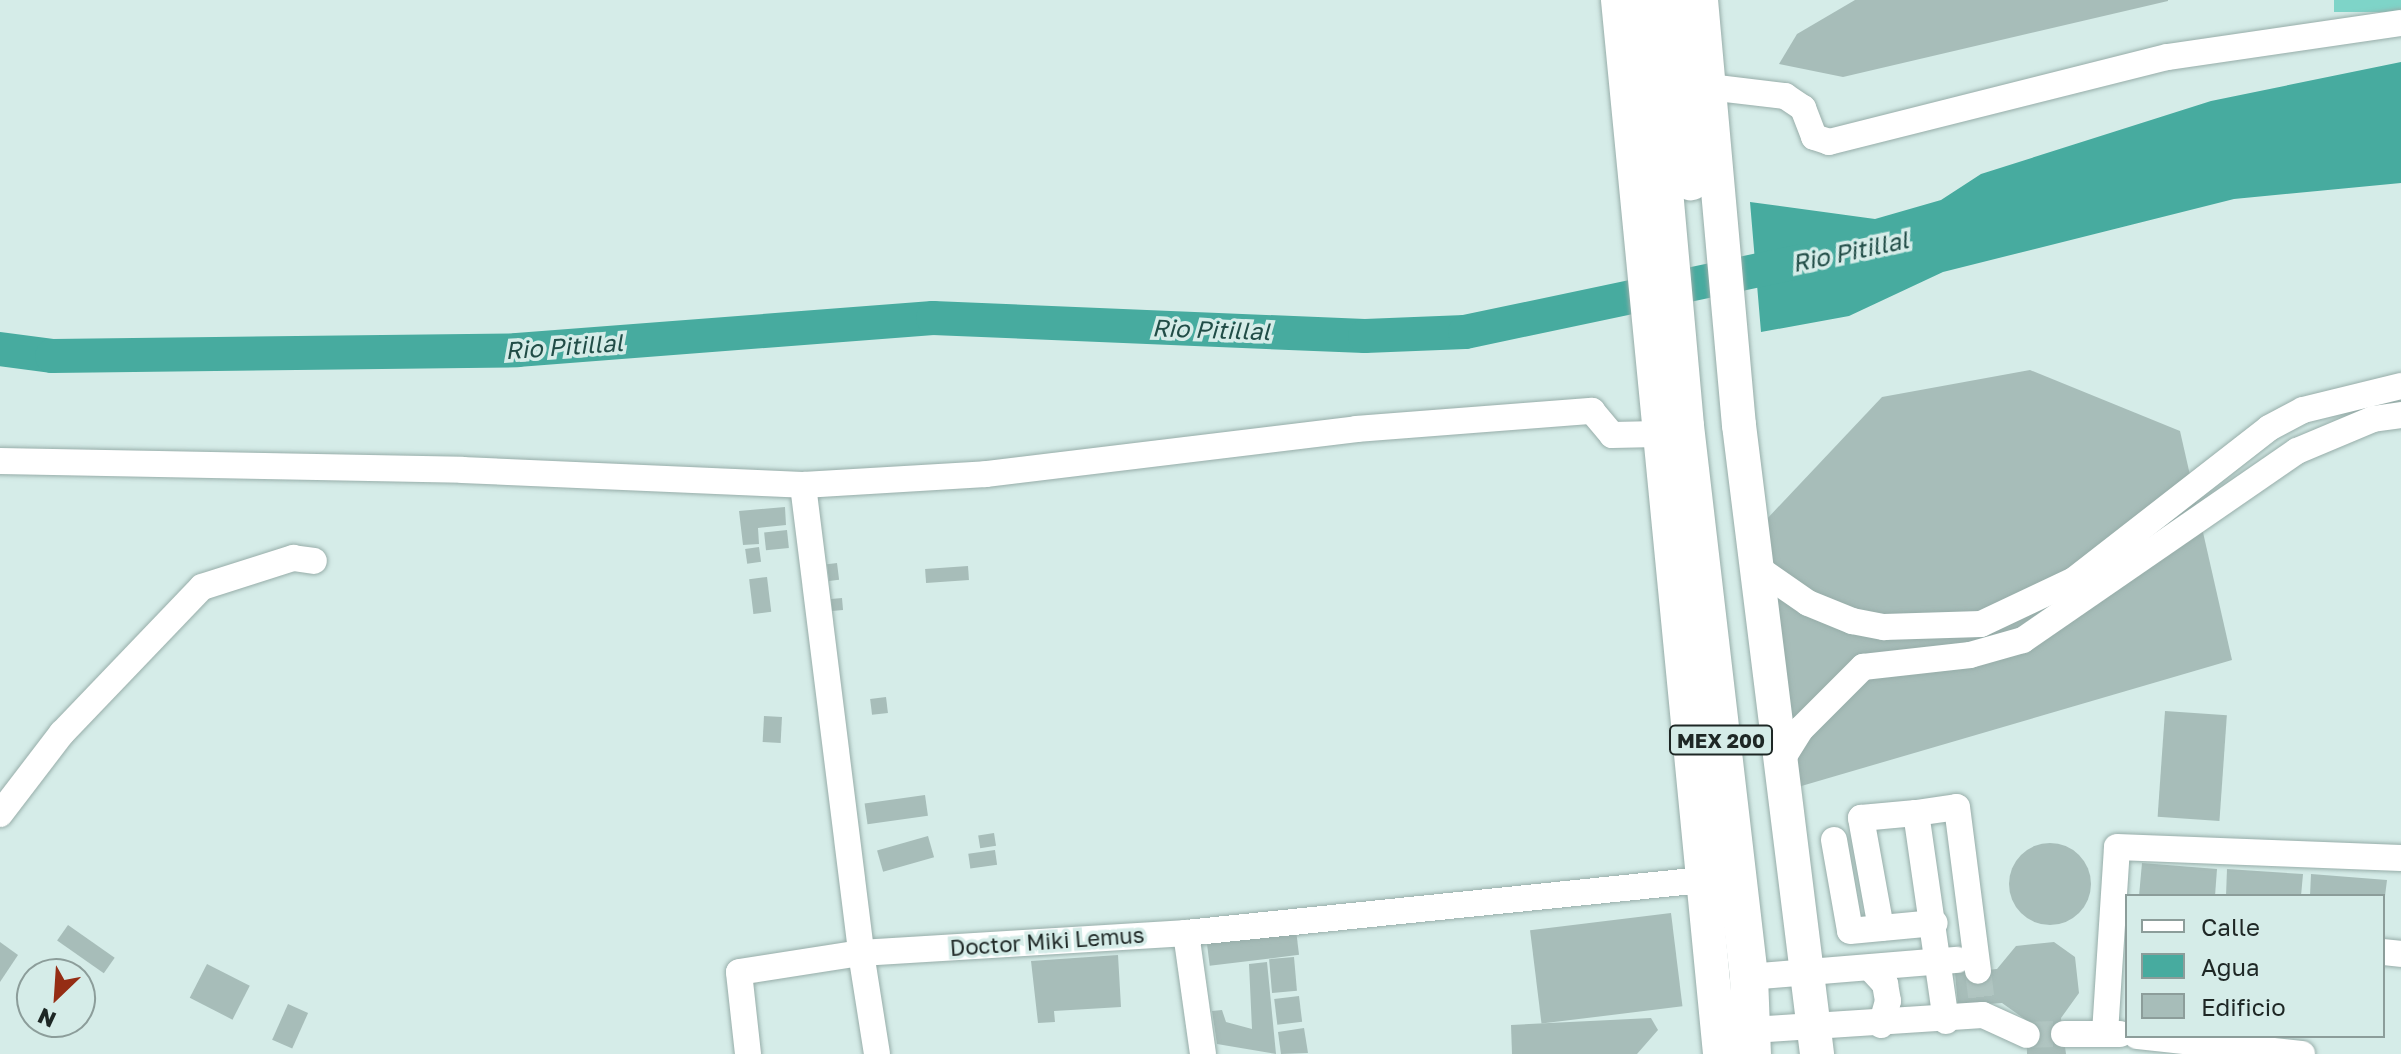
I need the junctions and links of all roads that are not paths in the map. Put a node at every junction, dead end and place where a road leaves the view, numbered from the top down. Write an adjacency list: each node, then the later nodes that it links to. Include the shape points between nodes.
1 (1618, 0): 6 (main road)
2 (1647, 0): 6 (highway, MEX 200)
3 (1676, 0): 6 (highway, MEX 200)
4 (1701, 0): 6 (main road)
5 (2401, 23): 6 (street, via 2168,57 1829,142 1814,137 1803,108 1785,96)
6 (1679, 107): 9 (highway, MEX 200); 9 (main road)
7 (2401, 386): 11 (street, via 2303,410)
8 (2401, 415): 13 (street, via 2373,419 2297,451)
9 (1689, 428): 12 (street, via 1612,435 1592,411 1356,429 986,474); 17 (main road); 28 (main road); 36 (highway, MEX 200)
10 (0, 461): 12 (street, via 462,470)
11 (2206, 473): 13 (street); 14 (street)
12 (803, 485): 33 (street)
13 (2229, 498): 15 (street)
14 (2145, 524): 15 (street); 18 (street)
15 (2158, 550): 18 (street)
16 (314, 561): 25 (street, via 293,558 202,587 62,733)
17 (1756, 567): 20 (street, via 1808,603); 23 (main road)
18 (2081, 590): 19 (street); 21 (street)
19 (2002, 616): 20 (street, via 1981,624 1928,627); 21 (street)
20 (1852, 621): 22 (street, via 1866,646)
21 (2013, 643): 22 (street, via 1970,655)
22 (1863, 667): 23 (street, via 1801,729)
23 (1784, 756): 36 (main road)
24 (1916, 813): 29 (street); 30 (street, via 1861,818); 34 (street, via 1957,807 1977,964)
25 (0, 814)
26 (1834, 840): 30 (street, via 1850,931)
27 (2401, 858): 31 (street, via 2117,847)
28 (1702, 880): 32 (street, Doctor Miki Lemus); 48 (main road)
29 (1935, 923): 30 (street); 34 (street)
30 (1881, 928)
31 (2120, 928): 40 (street)
32 (1186, 933): 33 (street, Doctor Miki Lemus); 47 (street)
33 (861, 953): 45 (street, Doctor Miki Lemus, via 739,972); 46 (street)
34 (1941, 962): 35 (street); 37 (street)
35 (1871, 969): 36 (street); 38 (street, via 1885,984 1888,1001)
36 (1777, 975): 43 (main road); 44 (highway, MEX 200)
37 (1946, 1021): 38 (street); 41 (street, via 1982,1009)
38 (1881, 1025): 43 (street)
39 (2064, 1034): 40 (street)
40 (2116, 1034)
41 (2027, 1035)
42 (2155, 1038): 49 (street)
43 (1816, 1041): 44 (street)
44 (1765, 1042)
45 (748, 1054)
46 (877, 1054)
47 (1203, 1054)
48 (1720, 1054)
49 (2302, 1054)

